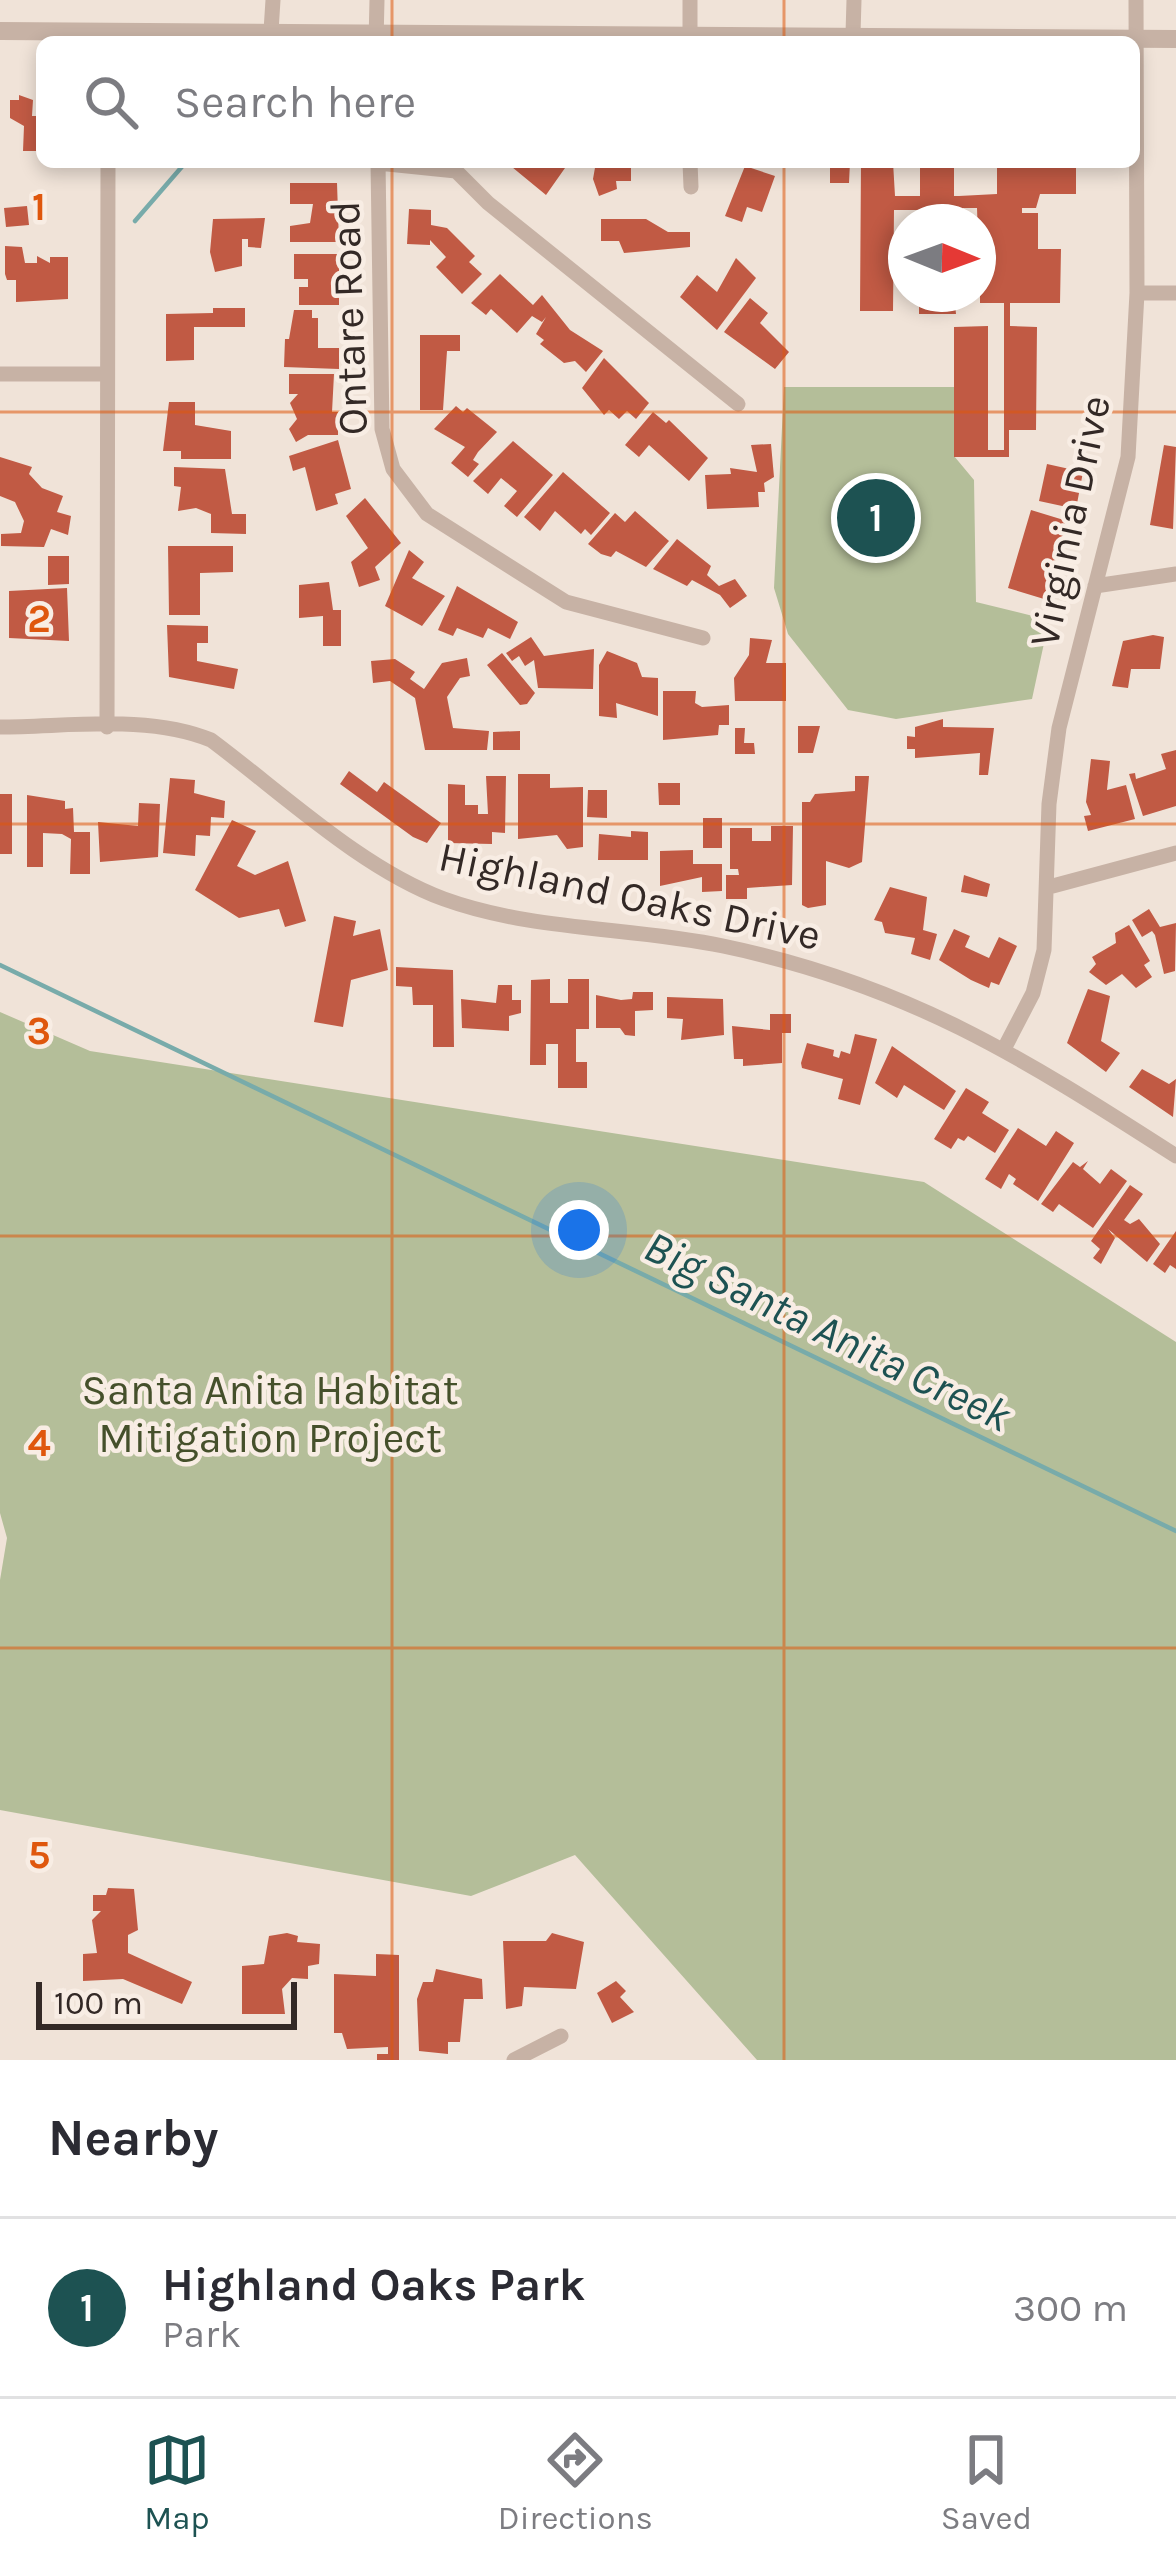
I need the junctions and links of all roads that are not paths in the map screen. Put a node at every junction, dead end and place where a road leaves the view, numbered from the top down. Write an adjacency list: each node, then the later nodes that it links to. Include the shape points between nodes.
1 (273, 0): 7 (street)
2 (377, 0): 11 (street)
3 (690, 0): 12 (street)
4 (854, 0): 8 (street)
5 (1136, 0): 15 (street, Virginia Drive)
6 (0, 31): 9 (street)
7 (271, 31): 9 (street); 10 (street)
8 (853, 34): 13 (street); 14 (street)
9 (109, 36)
10 (358, 36)
11 (376, 36)
12 (690, 36)
13 (772, 36)
14 (966, 36)
15 (1135, 36)
16 (1140, 39): 17 (street)
17 (1176, 39)
18 (108, 168): 27 (street)
19 (378, 168): 31 (street, Ontare Road, via 382,429 393,469 427,514 566,602)
20 (430, 168): 28 (street, via 456,171)
21 (690, 168): 23 (street)
22 (1136, 168): 24 (street, Virginia Drive)
23 (691, 187)
24 (1137, 293): 25 (street); 30 (street, Virginia Drive, via 1128,457)
25 (1176, 293)
26 (0, 374): 27 (street)
27 (107, 374): 33 (street)
28 (738, 404)
29 (1176, 574): 30 (street)
30 (1095, 586): 35 (street, Virginia Drive, via 1059,728)
31 (703, 638)
32 (0, 727): 33 (street, Highland Oaks Drive)
33 (106, 727): 36 (street, Highland Oaks Drive, via 173,727 211,740 372,860 446,900 790,961 914,1004)
34 (1176, 853): 35 (street)
35 (1049, 887): 36 (street, Virginia Drive, via 1033,993)
36 (1005, 1047): 37 (street, Highland Oaks Drive)
37 (1176, 1156)
38 (561, 2036): 39 (street)
39 (514, 2060)

